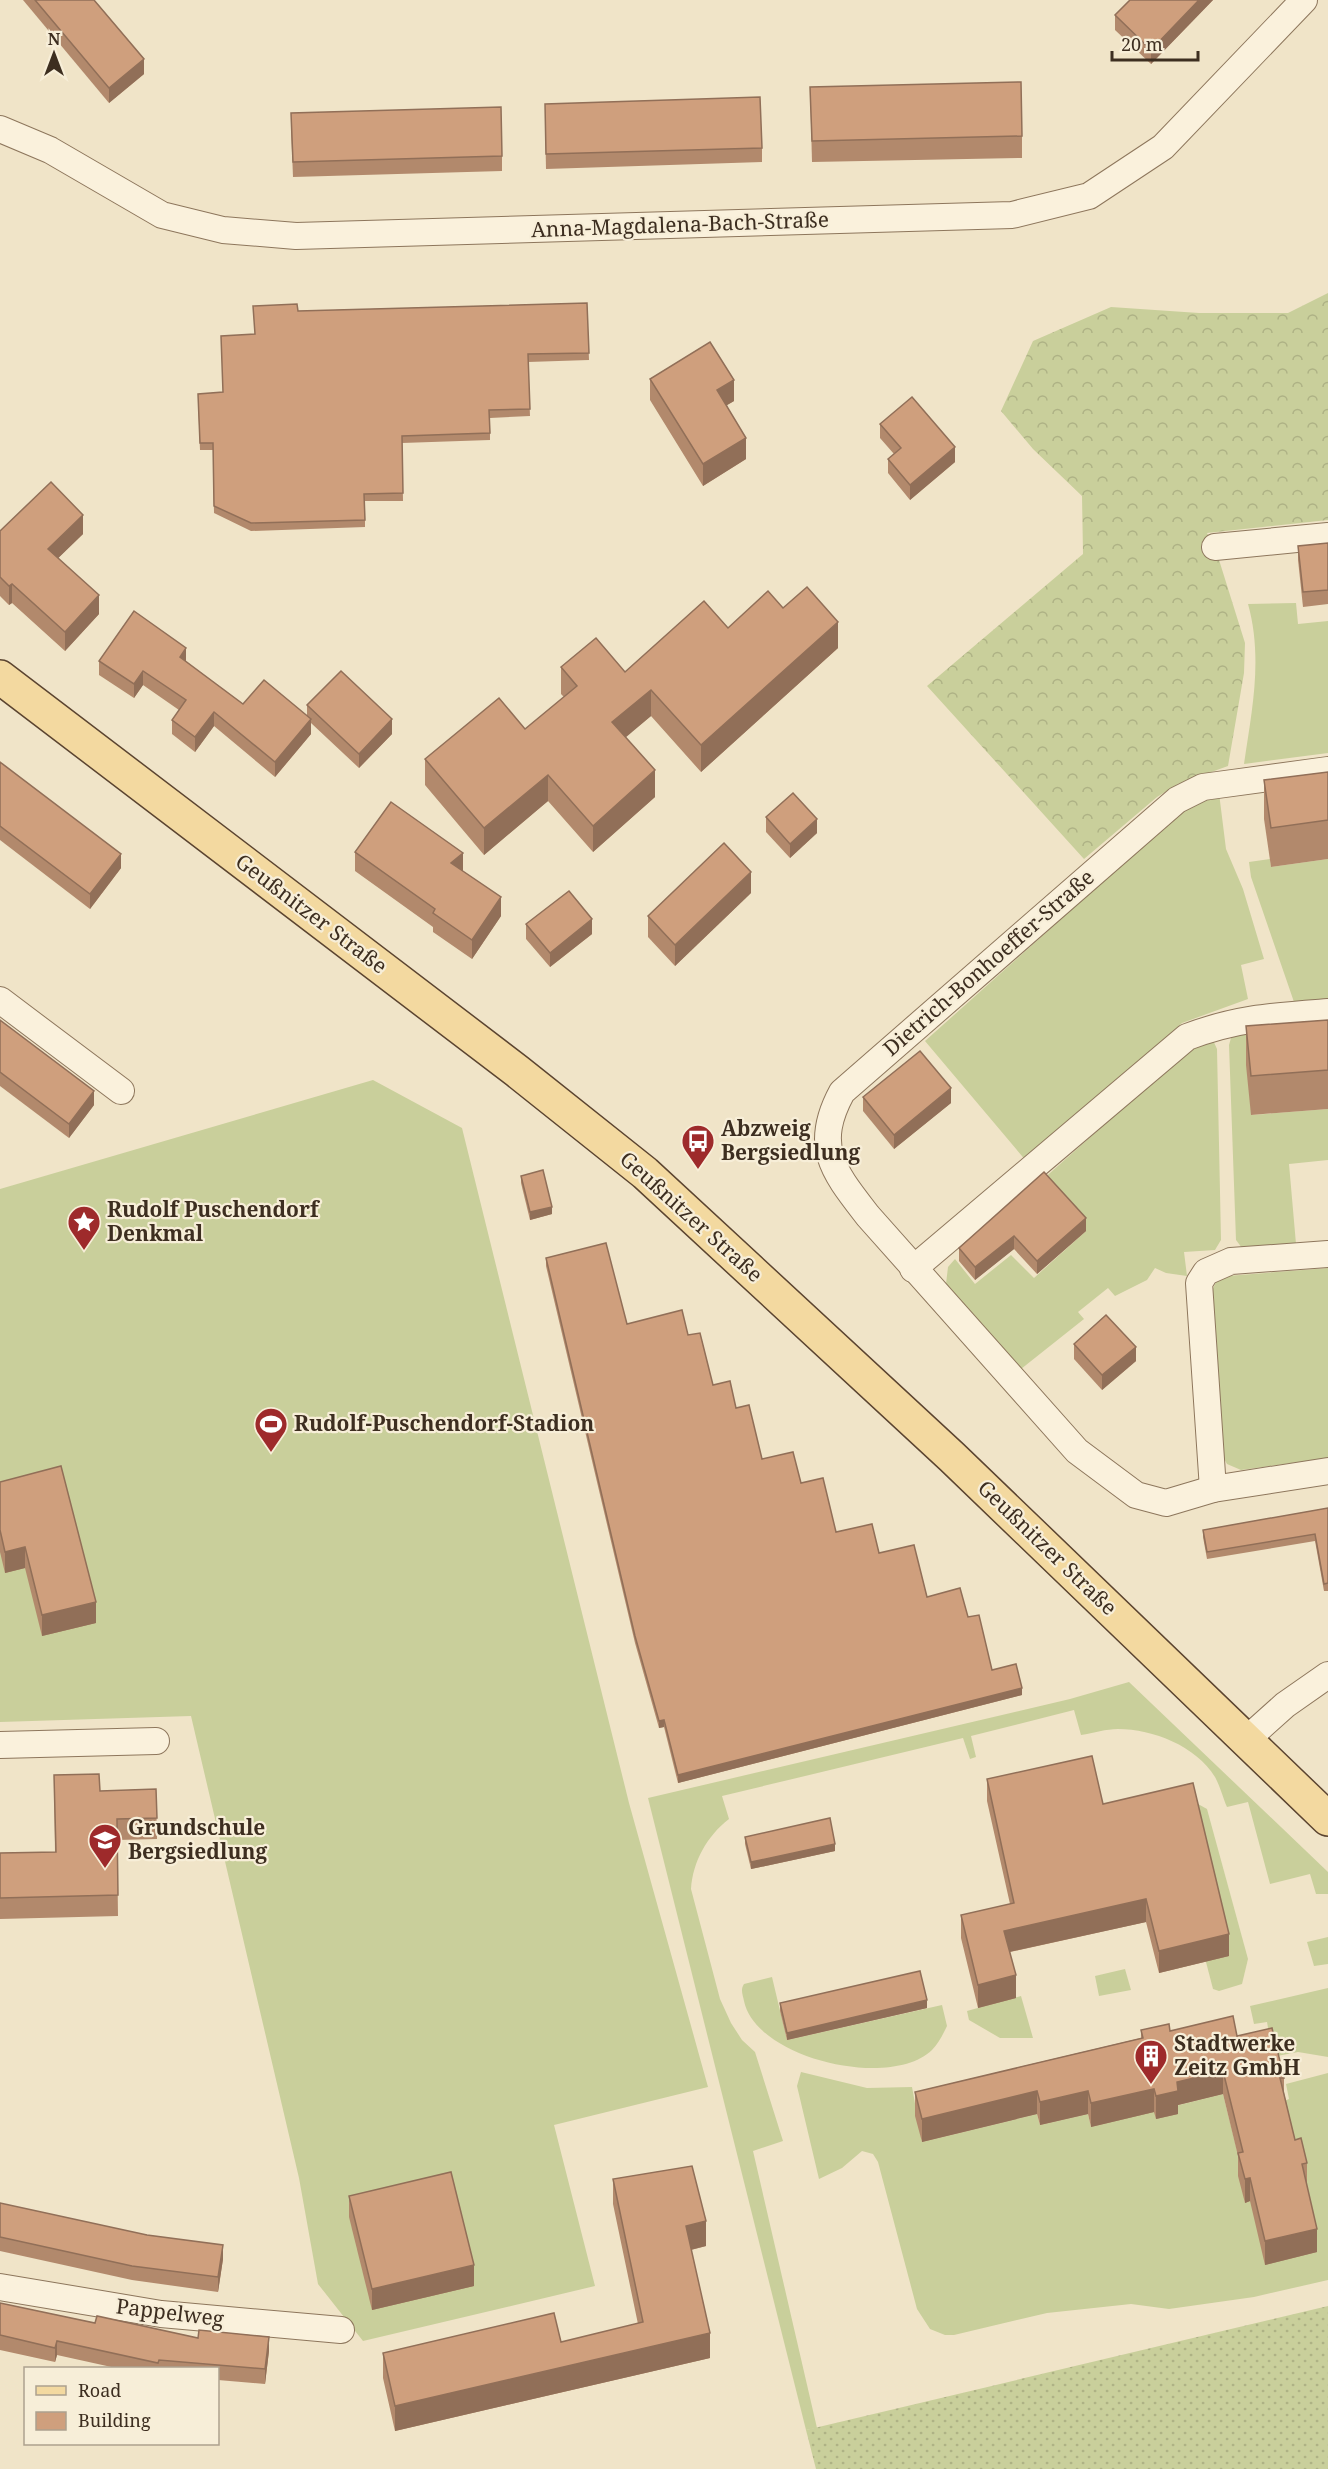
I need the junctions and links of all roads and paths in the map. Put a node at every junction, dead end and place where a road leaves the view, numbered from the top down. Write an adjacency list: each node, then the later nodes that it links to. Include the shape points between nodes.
1 (1304, 0): 2 (street, Anna-Magdalena-Bach-Straße, via 1163,147 1089,196 1012,215 296,236 233,231 162,215 50,150)
2 (0, 129)
3 (1328, 536): 4 (street)
4 (1215, 547)
5 (0, 677): 15 (main road, Geußnitzer Straße, via 645,1173 952,1457)
6 (1328, 770): 11 (street, Dietrich-Bonhoeffer-Straße, via 1203,787 1177,800 842,1092 830,1114 826,1138 838,1178)
7 (0, 1000): 9 (street)
8 (1328, 1012): 11 (street, via 1253,1017 1187,1037)
9 (121, 1091)
10 (1328, 1254): 13 (street, via 1231,1260 1206,1272 1200,1283)
11 (913, 1269): 13 (street, Dietrich-Bonhoeffer-Straße, via 1077,1451 1105,1474 1136,1495 1166,1503)
12 (1328, 1471): 13 (street, Dietrich-Bonhoeffer-Straße)
13 (1213, 1489)
14 (1328, 1675): 15 (street, via 1285,1705)
15 (1246, 1740): 18 (main road, Geußnitzer Straße)
16 (156, 1741): 17 (street)
17 (0, 1745)
18 (1328, 1819)
19 (0, 2287): 20 (street, Pappelweg, via 162,2314)
20 (341, 2330)

